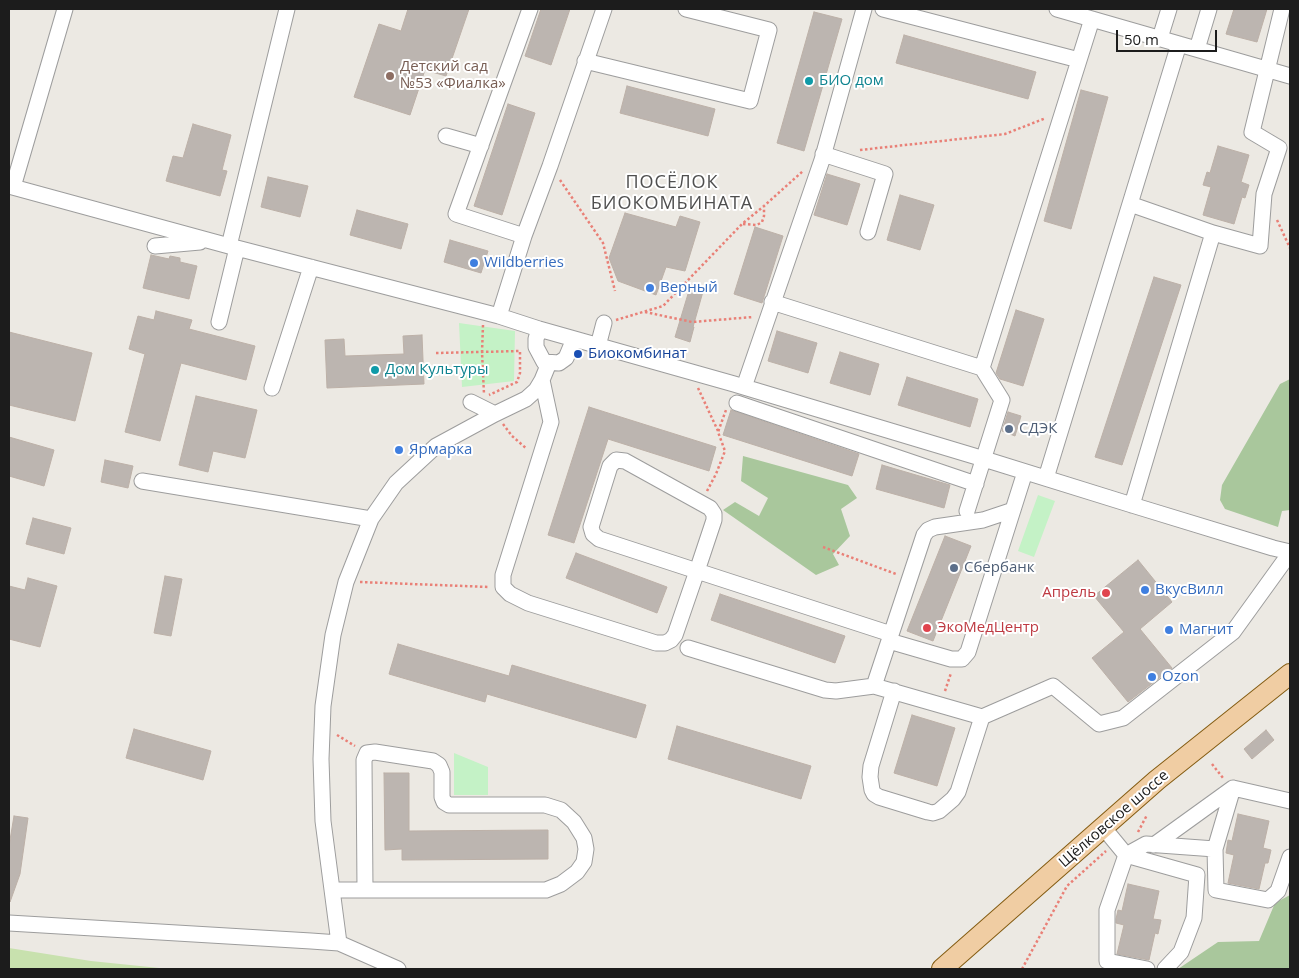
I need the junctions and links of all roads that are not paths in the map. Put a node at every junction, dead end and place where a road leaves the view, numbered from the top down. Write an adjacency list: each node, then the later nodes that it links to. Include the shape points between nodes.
1 (64, 9): 23 (street)
2 (287, 9): 30 (street)
3 (530, 9): 21 (street)
4 (604, 9): 17 (street)
5 (686, 9): 17 (street, via 769,30 750,101)
6 (864, 9): 22 (street)
7 (883, 9): 16 (street)
8 (1057, 9): 12 (street)
9 (1169, 9): 13 (street)
10 (1209, 9): 15 (street)
11 (1282, 9): 18 (street)
12 (1092, 19): 13 (street); 16 (street)
13 (1160, 38): 14 (street)
14 (1179, 44): 15 (street); 24 (street)
15 (1196, 49): 18 (street)
16 (1079, 60): 40 (street)
17 (585, 61): 27 (street)
18 (1268, 70): 19 (street); 26 (street, via 1252,132 1279,148 1264,194 1260,246)
19 (1290, 76)
20 (446, 136): 21 (street)
21 (480, 146): 27 (street, via 456,214)
22 (822, 157): 25 (street, via 884,174); 32 (street)
23 (11, 186): 28 (street)
24 (1130, 204): 26 (street); 49 (street)
25 (868, 232)
26 (1213, 233): 52 (street)
27 (524, 236): 33 (street)
28 (213, 241): 29 (street); 30 (street)
29 (155, 246)
30 (233, 247): 31 (street); 34 (street)
31 (311, 267): 33 (street); 43 (street)
32 (770, 309): 40 (street); 42 (street)
33 (492, 314): 36 (street)
34 (219, 322)
35 (604, 323): 38 (street)
36 (539, 329): 37 (street); 39 (street, via 536,347 544,362)
37 (574, 339): 38 (street); 39 (street, via 566,358 559,363)
38 (598, 346): 42 (street)
39 (549, 363): 41 (street)
40 (982, 368): 47 (street, via 1002,400)
41 (542, 380): 46 (street, via 526,399); 57 (street, via 552,422 503,575 503,587 528,603 656,643 665,643 675,635)
42 (744, 387): 47 (street)
43 (272, 388)
44 (478, 399): 46 (street)
45 (732, 405): 51 (street)
46 (495, 414): 55 (street, via 436,446 396,483)
47 (984, 459): 48 (street); 51 (street)
48 (1025, 472): 49 (street); 53 (street)
49 (1046, 478): 52 (street)
50 (142, 481): 55 (street)
51 (976, 484): 54 (street)
52 (1132, 506): 56 (street)
53 (1013, 510): 58 (street, via 982,520 928,530); 58 (street, via 968,652 962,658 951,660)
54 (967, 511)
55 (371, 519): 71 (street, via 346,582 317,726 323,821)
56 (1290, 553): 63 (street, via 1233,632 1123,718 1099,724 1053,686)
57 (697, 571): 57 (street, via 714,520 710,508 625,461 616,460 610,466 591,527 593,534 599,539); 58 (street)
58 (890, 637): 61 (street)
59 (688, 648): 61 (street, via 825,690)
60 (1290, 674): 66 (main road, Щёлковское шоссе, via 1157,780)
61 (874, 686): 62 (street)
62 (894, 691): 63 (street); 63 (street, via 871,766 872,790 879,798 928,812 939,810 958,792)
63 (982, 716)
64 (1233, 788): 65 (street); 67 (street); 68 (street)
65 (1290, 801)
66 (1110, 835): 69 (street); 76 (main road, Щёлковское шоссе)
67 (1154, 845): 68 (street); 69 (street, via 1146,844)
68 (1215, 848): 70 (street, via 1216,890 1268,900 1278,891)
69 (1126, 855): 77 (street, via 1107,910 1107,961); 78 (street, via 1197,875 1194,918 1181,952)
70 (1290, 857)
71 (332, 890): 72 (street); 74 (street)
72 (366, 890): 72 (street, via 546,890 562,884 577,872 584,862 584,838 561,810 544,805 450,805 442,797 439,765 404,756 367,753 364,760)
73 (9, 923): 74 (street)
74 (339, 943): 75 (street)
75 (398, 969)
76 (942, 969)
77 (1147, 969)
78 (1164, 969)

